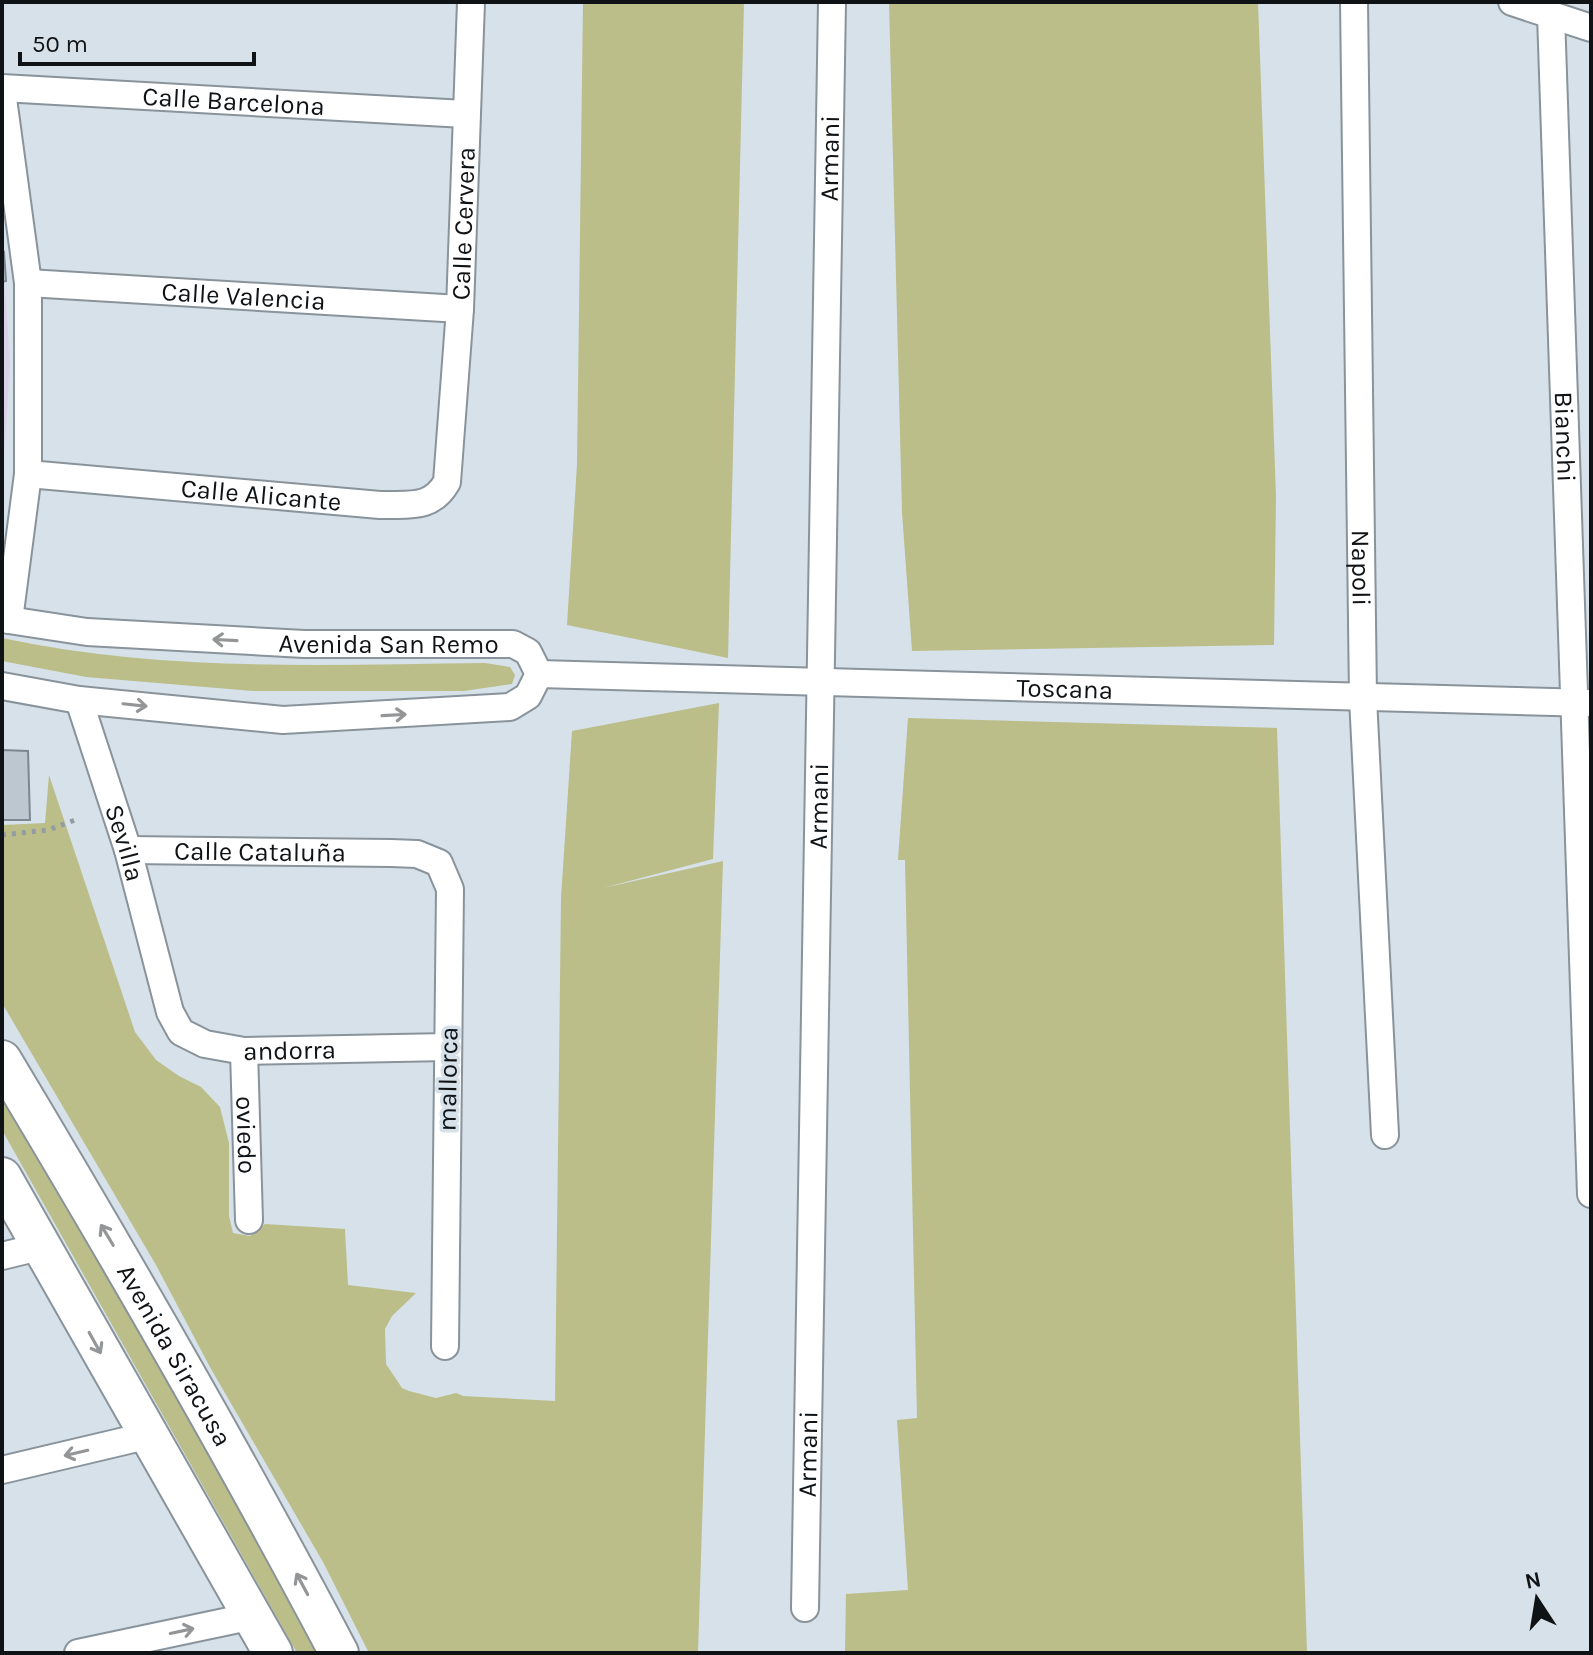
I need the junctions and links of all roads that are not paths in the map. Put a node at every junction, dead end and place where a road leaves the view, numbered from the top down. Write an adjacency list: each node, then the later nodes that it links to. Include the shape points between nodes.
1 (471, 2): 8 (street, Calle Cervera)
2 (832, 2): 15 (street, Armani)
3 (1354, 2): 17 (street, Napoli)
4 (1512, 2): 5 (street)
5 (1551, 15): 6 (street); 19 (street, Bianchi)
6 (1591, 28)
7 (2, 90): 8 (street, Calle Barcelona); 9 (street)
8 (465, 114): 10 (street, Calle Cervera)
9 (28, 283): 10 (street, Calle Valencia); 12 (street)
10 (460, 309): 11 (street, Calle Cervera)
11 (449, 443): 12 (street, Calle Alicante, via 447,482 439,497 419,504)
12 (28, 474): 13 (street)
13 (6, 619): 14 (street, Avenida San Remo, one-way to 13, via 528,652 513,644 304,644 87,632)
14 (539, 674): 15 (street, Toscana); 18 (street, one-way to 14, via 283,720 492,710 528,696)
15 (819, 682): 17 (street, Toscana); 36 (street, Armani)
16 (2, 686): 18 (street)
17 (1363, 698): 19 (street, Toscana); 27 (street, Napoli)
18 (79, 700): 20 (street, Sevilla)
19 (1584, 703): 29 (street, Bianchi)
20 (128, 850): 21 (street, Calle Cataluña); 22 (street, Sevilla, via 170,1012 181,1032)
21 (391, 853): 23 (street, mallorca, via 417,854 439,863 450,889)
22 (199, 1041): 24 (street, andorra); 26 (street, via 223,1068)
23 (448, 1047): 24 (street, andorra); 33 (street, mallorca)
24 (244, 1051): 26 (street, oviedo)
25 (2, 1060): 40 (street, Avenida Siracusa, one-way to 25, via 245,1478)
26 (246, 1117): 30 (street, oviedo)
27 (1385, 1135)
28 (2, 1177): 31 (street)
29 (1591, 1194)
30 (249, 1220)
31 (43, 1246): 32 (street); 34 (street, one-way to 34)
32 (2, 1256)
33 (445, 1346)
34 (150, 1435): 35 (street, one-way to 35); 37 (street)
35 (2, 1470)
36 (805, 1608)
37 (253, 1616): 38 (street, one-way to 37); 39 (street)
38 (78, 1653)
39 (273, 1653)
40 (339, 1653)

